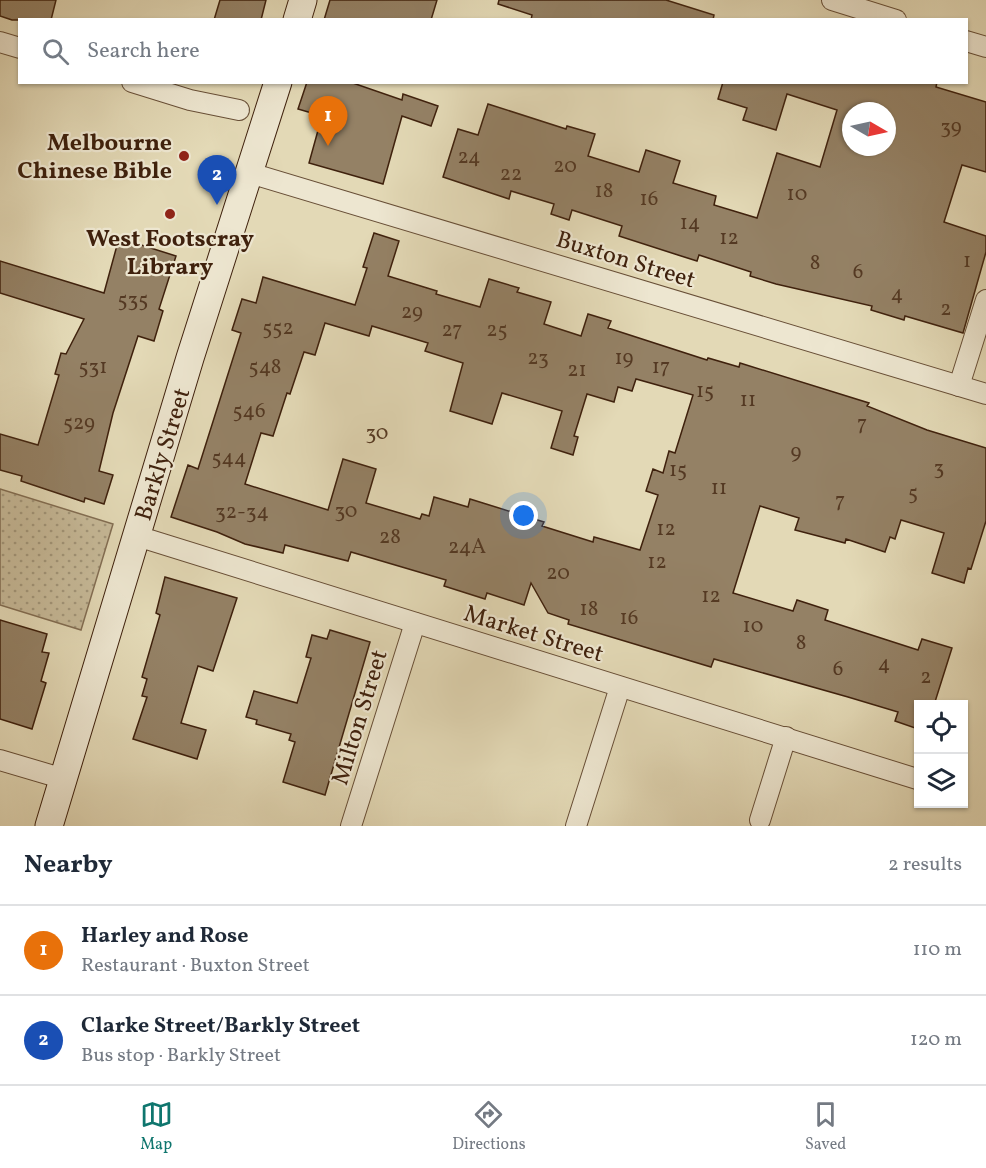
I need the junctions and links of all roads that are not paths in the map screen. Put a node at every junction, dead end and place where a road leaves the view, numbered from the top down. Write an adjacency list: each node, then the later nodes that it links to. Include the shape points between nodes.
1 (303, 0): 3 (street)
2 (832, 0): 4 (street)
3 (298, 18)
4 (890, 18)
5 (0, 42): 7 (street)
6 (968, 42): 8 (street)
7 (18, 47)
8 (986, 47)
9 (138, 84): 11 (street)
10 (277, 84): 12 (street, Barkly Street)
11 (239, 110)
12 (250, 173): 14 (street, Buxton Street); 16 (street, Barkly Street)
13 (986, 300): 14 (street)
14 (959, 386): 15 (street, Buxton Street)
15 (986, 394)
16 (137, 536): 17 (street, Market Street); 22 (street, Barkly Street)
17 (415, 623): 18 (street, Market Street); 25 (street, Milton Street)
18 (620, 687): 19 (street, Market Street); 26 (street)
19 (786, 737): 21 (street, Market Street); 23 (street)
20 (0, 759): 22 (street)
21 (914, 778)
22 (64, 779): 24 (street, Barkly Street)
23 (760, 820)
24 (49, 826)
25 (351, 826)
26 (576, 826)

